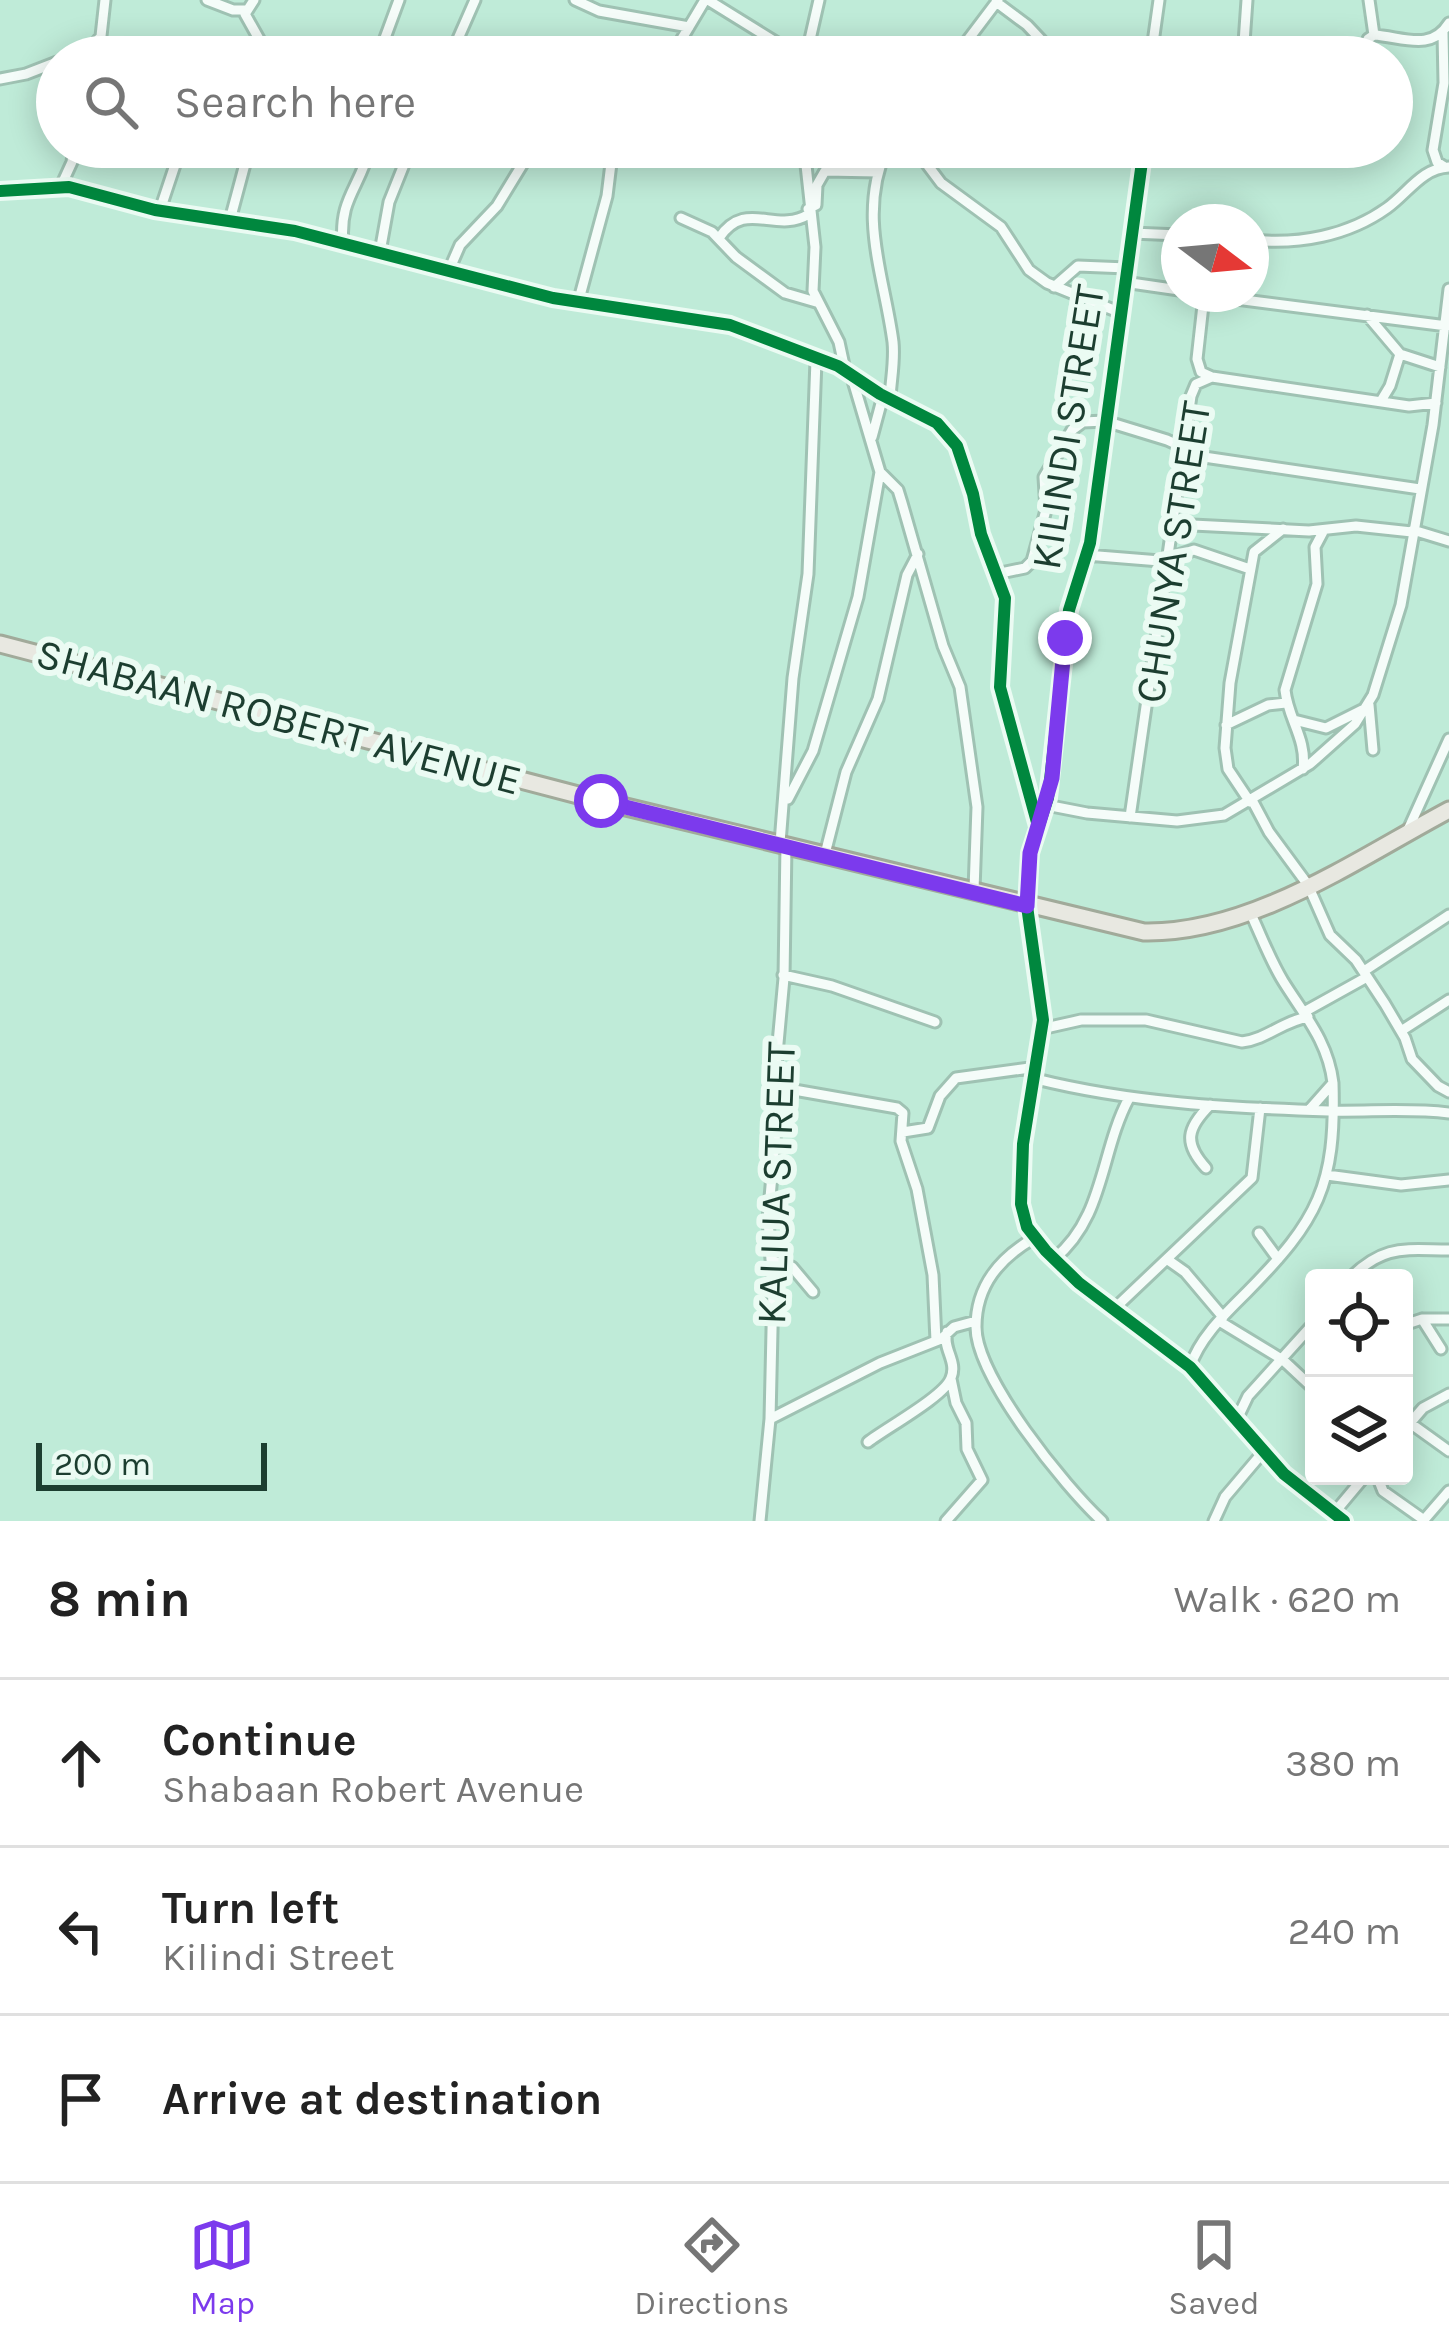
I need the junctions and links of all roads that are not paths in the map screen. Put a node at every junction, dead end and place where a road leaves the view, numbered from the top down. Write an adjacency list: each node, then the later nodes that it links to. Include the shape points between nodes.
1 (105, 0): 19 (street)
2 (206, 0): 14 (street)
3 (254, 0): 14 (street)
4 (398, 0): 21 (street)
5 (475, 0): 22 (street)
6 (575, 0): 16 (street)
7 (706, 0): 15 (street); 16 (street)
8 (730, 0): 15 (street)
9 (819, 0): 25 (street)
10 (1160, 0): 28 (street)
11 (1247, 0): 29 (street)
12 (1369, 0): 18 (street)
13 (993, 2): 26 (street); 27 (street)
14 (246, 10): 20 (street)
15 (731, 13): 24 (street)
16 (689, 27): 23 (street)
17 (1446, 28): 32 (street); 33 (street)
18 (1374, 35): 30 (street)
19 (101, 36)
20 (258, 36)
21 (385, 36)
22 (459, 36)
23 (684, 36)
24 (761, 36)
25 (808, 36)
26 (970, 36)
27 (1038, 36)
28 (1154, 36)
29 (1244, 36)
30 (1382, 36)
31 (1413, 40): 32 (street)
32 (1424, 41): 33 (street)
33 (1443, 53): 36 (street)
34 (36, 71): 35 (street)
35 (0, 79)
36 (1446, 79): 37 (street, via 1433,151)
37 (1446, 166): 59 (street, via 1345,228 1294,243)
38 (69, 168): 50 (street)
39 (174, 168): 52 (street)
40 (244, 168): 55 (street)
41 (364, 168): 60 (street, via 344,202)
42 (403, 168): 61 (street)
43 (520, 168): 62 (street)
44 (611, 168): 69 (street)
45 (806, 168): 53 (street)
46 (879, 168): 49 (street)
47 (930, 168): 65 (street, via 992,218 1029,270)
48 (1141, 168): 56 (street, KILINDI STREET)
49 (878, 172): 53 (street, via 825,171); 80 (street, via 873,246 893,346)
50 (61, 186): 51 (street); 52 (street)
51 (0, 191)
52 (160, 211): 55 (street)
53 (809, 212): 58 (street, via 788,222 746,217); 68 (street)
54 (681, 218): 58 (street)
55 (230, 220): 60 (street)
56 (1132, 233): 57 (street); 63 (street, KILINDI STREET)
57 (1161, 234)
58 (719, 238): 68 (street, via 785,292)
59 (1269, 241)
60 (343, 243): 61 (street)
61 (380, 252): 62 (street)
62 (450, 268): 69 (street)
63 (1126, 268): 64 (street, KILINDI STREET); 65 (street, via 1078,266)
64 (1124, 282): 66 (street); 72 (street, KILINDI STREET)
65 (1054, 286): 72 (street)
66 (1161, 287)
67 (1449, 289): 74 (street)
68 (816, 302): 78 (street)
69 (578, 303): 76 (street, via 730,325)
70 (1269, 304): 73 (street)
71 (1204, 312): 79 (street, via 1198,367)
72 (1121, 313): 83 (street, KILINDI STREET)
73 (1367, 315): 74 (street); 75 (street)
74 (1447, 326): 77 (street)
75 (1400, 354): 77 (street); 81 (street)
76 (816, 360): 78 (street); 111 (street, KALIUA STREET, via 808,574)
77 (1443, 371): 82 (street)
78 (848, 372): 80 (street); 84 (street)
79 (1212, 377): 81 (street, CHUNYA STREET); 85 (street, CHUNYA STREET, via 1191,396)
80 (886, 397): 84 (street); 98 (street, via 952,436)
81 (1381, 401): 82 (street, CHUNYA STREET)
82 (1436, 404): 87 (street)
83 (1105, 421): 85 (street); 94 (street, KILINDI STREET); 98 (street, via 1078,424 1054,457 1030,565)
84 (872, 439): 86 (street)
85 (1184, 447): 87 (street, via 1204,457); 88 (street, CHUNYA STREET)
86 (880, 472): 93 (street, via 898,490); 111 (street, via 858,597 813,751)
87 (1420, 489): 91 (street)
88 (1173, 524): 89 (street); 95 (street, CHUNYA STREET)
89 (1283, 529): 90 (street); 97 (street, via 1260,544)
90 (1324, 530): 91 (street); 101 (street, via 1315,547 1317,584 1286,674)
91 (1413, 531): 92 (street); 102 (street, via 1398,619)
92 (1449, 541)
93 (918, 554): 118 (street); 120 (street, via 962,698 977,808)
94 (1086, 554): 96 (street); 109 (street, KILINDI STREET, via 1069,610)
95 (1168, 558): 96 (street); 97 (street, via 1194,550); 99 (street, CHUNYA STREET)
96 (1152, 561): 99 (street)
97 (1250, 569): 104 (street)
98 (996, 574): 108 (street, via 1006,608 1001,694)
99 (1166, 576): 114 (street, CHUNYA STREET)
100 (0, 644): 117 (main road, SHABAAN ROBERT AVENUE)
101 (1286, 704): 103 (street); 104 (street)
102 (1368, 706): 103 (street, via 1326,728); 106 (street); 107 (street)
103 (1293, 719): 107 (street)
104 (1226, 724): 110 (street, via 1226,764)
105 (1449, 739): 116 (street)
106 (1373, 751)
107 (1303, 769): 110 (street)
108 (1024, 776): 109 (street); 115 (street)
109 (1050, 790): 112 (street, KILINDI STREET)
110 (1251, 801): 114 (street, via 1202,820); 119 (street)
111 (784, 805): 117 (street, KALIUA STREET)
112 (1046, 805): 114 (street); 115 (street, KILINDI STREET)
113 (1449, 810): 116 (main road, SHABAAN ROBERT AVENUE)
114 (1130, 817)
115 (1038, 826): 121 (street, KILINDI STREET)
116 (1407, 832): 119 (main road, SHABAAN ROBERT AVENUE)
117 (783, 843): 118 (main road, SHABAAN ROBERT AVENUE); 125 (street, KALIUA STREET)
118 (824, 854): 120 (main road, SHABAAN ROBERT AVENUE)
119 (1308, 885): 122 (main road, SHABAAN ROBERT AVENUE); 124 (street, via 1330,935)
120 (974, 894): 121 (main road, SHABAAN ROBERT AVENUE)
121 (1027, 906): 122 (main road, SHABAAN ROBERT AVENUE, via 1173,932); 129 (street, KILINDI STREET)
122 (1250, 912): 127 (street)
123 (1449, 915): 124 (street)
124 (1365, 974): 127 (street); 130 (street)
125 (784, 975): 128 (street); 133 (street, KALIUA STREET)
126 (1449, 1000): 130 (street)
127 (1306, 1014): 129 (street, via 1242,1042 1145,1020); 132 (street)
128 (935, 1022)
129 (1041, 1029): 131 (street, KILINDI STREET)
130 (1401, 1031): 134 (street, via 1412,1058)
131 (1036, 1073): 135 (street); 142 (street, via 956,1078 928,1128); 147 (street, KILINDI STREET, via 1020,1189)
132 (1333, 1083): 138 (street); 139 (street)
133 (777, 1087): 142 (street, via 898,1108); 151 (street, KALIUA STREET)
134 (1444, 1089): 140 (street)
135 (1129, 1098): 136 (street); 149 (street, via 1089,1217)
136 (1210, 1105): 137 (street); 143 (street, via 1189,1137)
137 (1260, 1108): 138 (street); 152 (street, via 1252,1178)
138 (1310, 1109): 139 (street)
139 (1334, 1111): 140 (street); 144 (street)
140 (1434, 1111): 141 (street)
141 (1449, 1113)
142 (903, 1132): 163 (street, via 926,1233)
143 (1206, 1168)
144 (1327, 1175): 145 (street, via 1401,1185); 150 (street, via 1316,1207)
145 (1449, 1180)
146 (1259, 1233): 150 (street)
147 (1034, 1238): 149 (street); 159 (street, via 992,1270)
148 (1449, 1250): 153 (street, via 1397,1249)
149 (1054, 1259): 155 (street)
150 (1278, 1259): 156 (street)
151 (771, 1260): 154 (street, via 792,1267); 170 (street, KALIUA STREET)
152 (1168, 1260): 155 (street); 156 (street)
153 (1360, 1269)
154 (813, 1292)
155 (1118, 1311): 166 (street)
156 (1221, 1319): 165 (street); 166 (street)
157 (1421, 1319): 158 (street); 160 (street); 164 (street)
158 (1449, 1319)
159 (976, 1321): 161 (street); 184 (street, via 982,1351 1014,1412)
160 (1413, 1322)
161 (947, 1332): 163 (street); 167 (street)
162 (1305, 1334): 165 (street)
163 (936, 1341): 170 (street)
164 (1441, 1349)
165 (1283, 1360): 168 (street); 171 (street)
166 (1190, 1367): 171 (street)
167 (951, 1379): 174 (street); 183 (street, via 982,1482)
168 (1305, 1381)
169 (1449, 1394): 172 (street)
170 (770, 1419): 182 (street, KALIUA STREET)
171 (1237, 1419): 175 (street)
172 (1413, 1420)
173 (1413, 1430): 176 (street)
174 (868, 1442)
175 (1264, 1451): 180 (street); 185 (street)
176 (1449, 1451)
177 (1357, 1485): 180 (street)
178 (1381, 1485): 181 (street)
179 (1449, 1491): 181 (street)
180 (1334, 1513): 186 (street)
181 (1423, 1520)
182 (760, 1521)
183 (946, 1521)
184 (1102, 1521)
185 (1214, 1521)
186 (1344, 1521)

